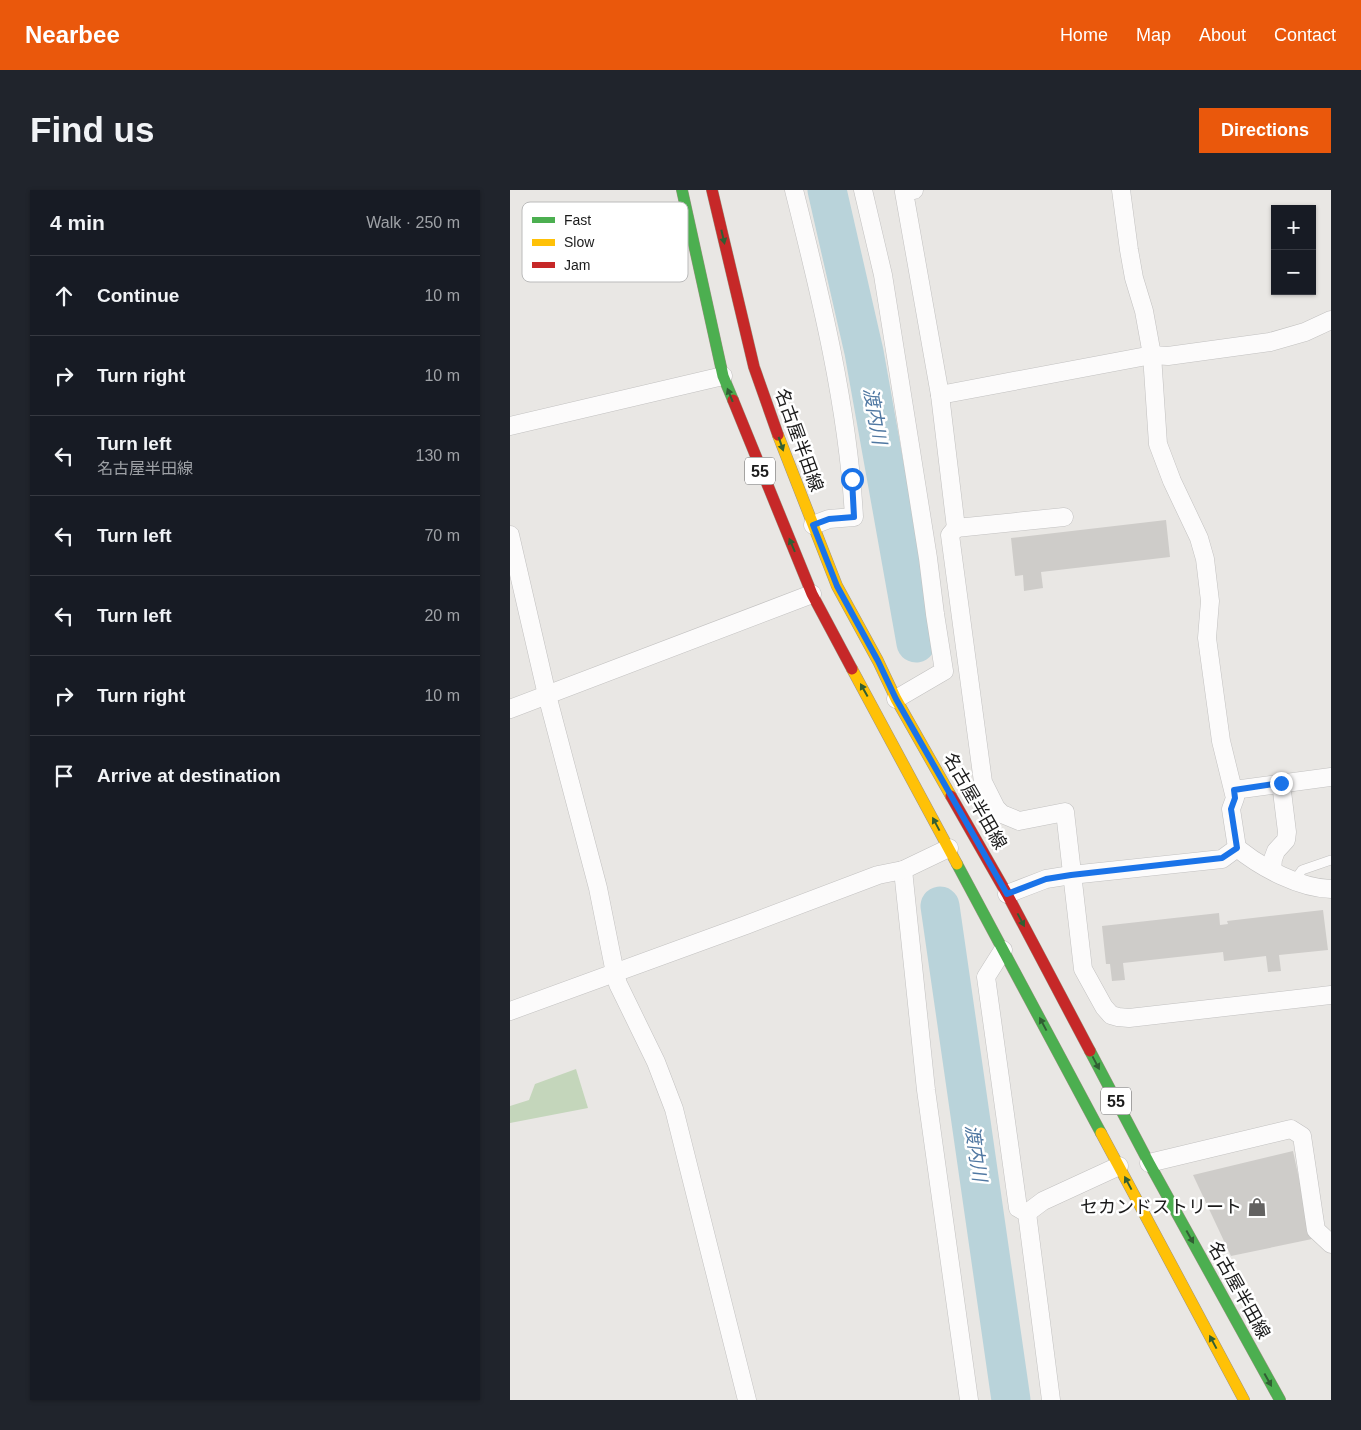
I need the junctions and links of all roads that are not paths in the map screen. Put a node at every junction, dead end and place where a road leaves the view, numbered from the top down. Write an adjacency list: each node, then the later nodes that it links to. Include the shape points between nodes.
1 (712, 190): 13 (main road, 名古屋半田線 / 55, one-way to 13, via 754,367)
2 (794, 190): 13 (street, via 817,280 852,479 854,517 829,519)
3 (863, 190): 18 (street, via 885,285 944,671)
4 (914, 190): 10 (street, via 904,192)
5 (1121, 190): 8 (street, via 1134,278)
6 (688, 217): 9 (main road, 55)
7 (1331, 320): 8 (street, via 1306,332 1270,342 1168,356)
8 (1152, 355): 10 (street); 22 (street, via 1158,444 1205,559 1210,601 1207,638 1221,741)
9 (723, 376): 11 (street); 16 (main road, 55, one-way to 9)
10 (940, 395): 14 (street)
11 (510, 426)
12 (1064, 518): 14 (street)
13 (813, 525): 18 (main road, 名古屋半田線 / 55, via 837,586)
14 (956, 528): 28 (street, via 950,535 983,782 996,808 1019,821 1065,812)
15 (510, 535): 17 (street)
16 (812, 594): 17 (street); 23 (main road, 55, one-way to 16)
17 (547, 695): 19 (street); 33 (street, via 598,888)
18 (896, 699): 31 (main road, 名古屋半田線 / 55)
19 (510, 709)
20 (1331, 777): 21 (street)
21 (1281, 783): 22 (street); 27 (street, via 1287,832 1286,840 1276,851)
22 (1234, 790): 24 (street, via 1231,809)
23 (949, 848): 26 (street); 32 (main road, 55)
24 (1237, 848): 27 (street); 28 (street, via 1222,858)
25 (1331, 860): 29 (lane, via 1302,870)
26 (903, 870): 33 (street, via 878,875); 41 (street, via 926,1090)
27 (1272, 870): 29 (street)
28 (1071, 875): 31 (street, via 1046,879); 34 (street, via 1083,969 1111,1015 1129,1018)
29 (1294, 881): 30 (street)
30 (1331, 888)
31 (1007, 894): 36 (main road, 名古屋半田線 / 55, one-way to 36)
32 (1003, 950): 37 (main road, 55, one-way to 32); 38 (street, via 986,977 1018,1208)
33 (615, 973): 35 (street); 40 (street, via 674,1109)
34 (1331, 995)
35 (510, 1011)
36 (1149, 1163): 39 (street, via 1291,1129 1302,1136 1316,1230); 44 (main road, 名古屋半田線 / 55, one-way to 44)
37 (1119, 1166): 38 (street, via 1044,1201); 43 (main road, 55, one-way to 37)
38 (1027, 1213): 42 (street)
39 (1331, 1244)
40 (747, 1400)
41 (969, 1400)
42 (1051, 1400)
43 (1244, 1400)
44 (1280, 1400)

